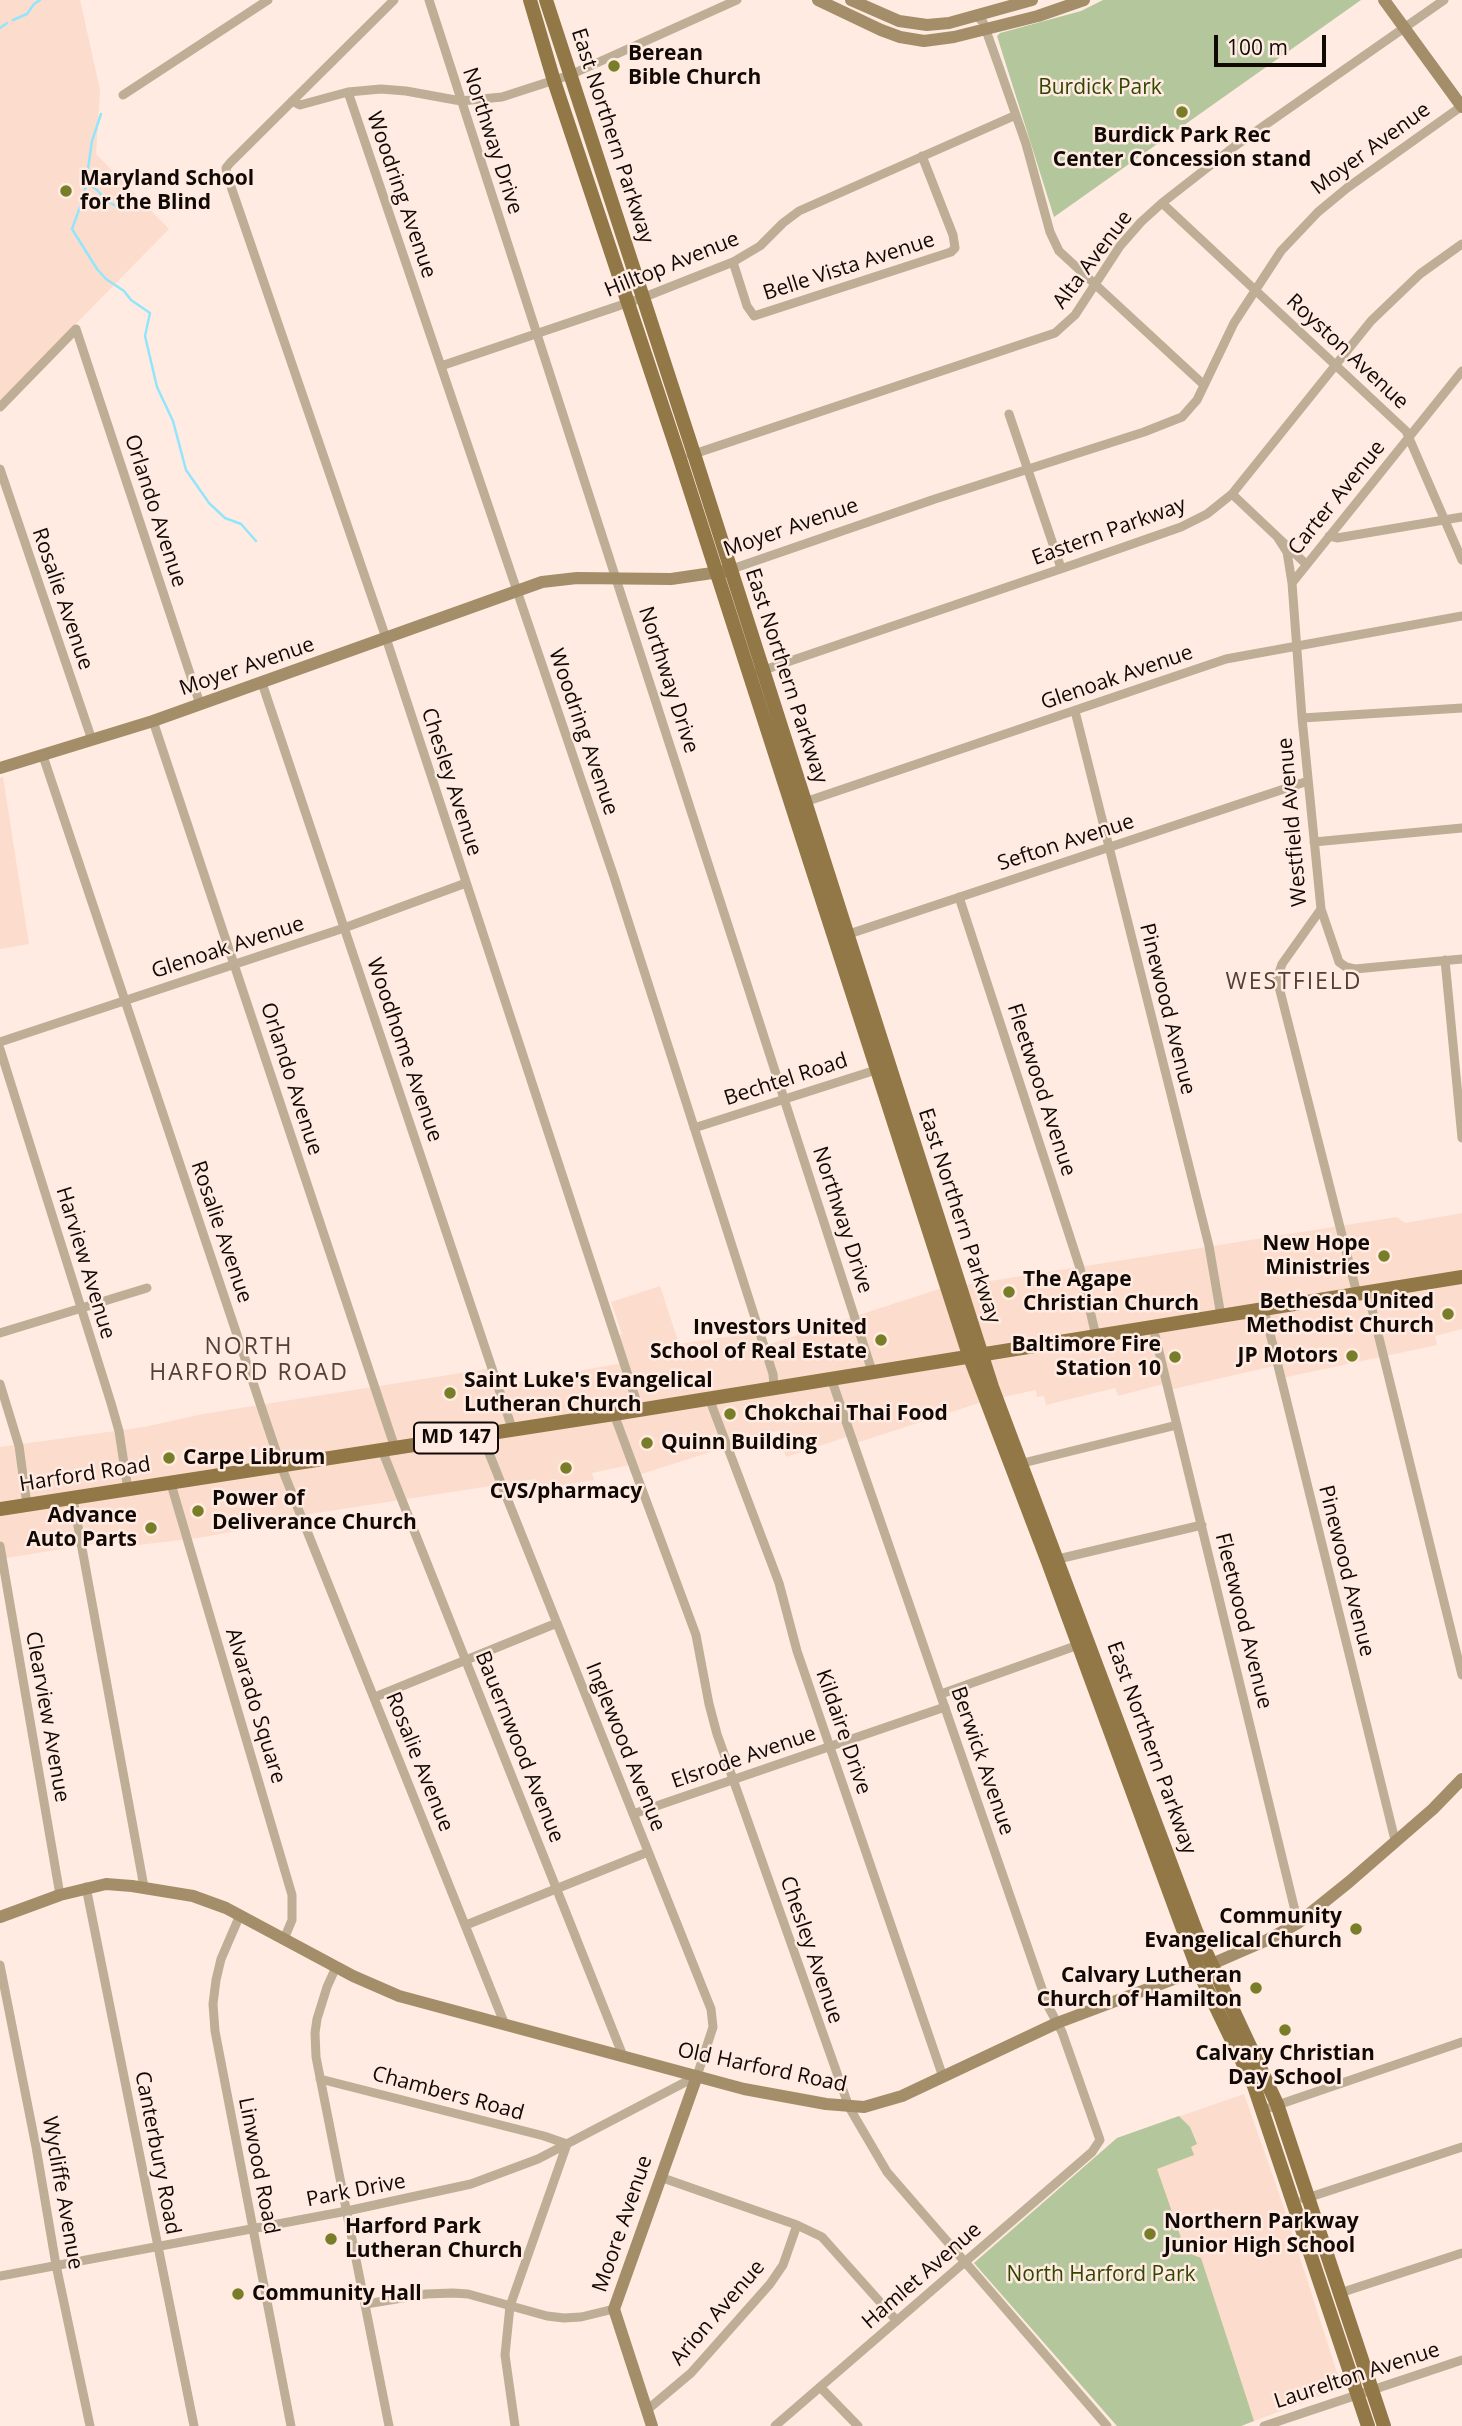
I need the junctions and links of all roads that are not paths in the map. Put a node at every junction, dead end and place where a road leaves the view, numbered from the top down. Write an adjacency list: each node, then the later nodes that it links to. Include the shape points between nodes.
1 (268, 0): 19 (street)
2 (394, 0): 20 (street)
3 (429, 0): 21 (street, Northway Drive)
4 (530, 0): 17 (main road, East Northern Parkway)
5 (546, 0): 16 (main road, East Northern Parkway)
6 (737, 0): 16 (street)
7 (818, 0): 15 (street, via 912,40 938,41)
8 (851, 0): 13 (street, via 912,24)
9 (1032, 0): 13 (street)
10 (1084, 0): 15 (street)
11 (1384, 0): 14 (street)
12 (1444, 0): 14 (street, Alta Avenue)
13 (976, 16): 15 (street)
14 (1405, 26): 22 (street); 27 (street, Alta Avenue)
15 (985, 29): 23 (street)
16 (570, 75): 17 (street); 25 (main road, East Northern Parkway)
17 (554, 81): 21 (street, via 502,97); 26 (main road, East Northern Parkway)
18 (348, 92): 20 (street, via 300,105); 21 (street, via 398,90); 34 (street, Woodring Avenue)
19 (123, 95)
20 (292, 101): 57 (street, Chesley Avenue, via 226,168)
21 (461, 101): 33 (street, Northway Drive)
22 (1462, 107): 31 (street, Moyer Avenue, via 1318,212 1281,251)
23 (1016, 115): 24 (street, Hilltop Avenue); 30 (street, via 1053,239 1059,251)
24 (922, 156): 29 (street, Hilltop Avenue, via 799,211 760,246); 29 (street, Belle Vista Avenue, via 948,218 955,248 759,315 747,306)
25 (608, 193): 26 (main road); 32 (main road, East Northern Parkway)
26 (593, 197): 32 (main road, East Northern Parkway)
27 (1162, 203): 30 (street, Alta Avenue, via 1120,246); 31 (street, Royston Avenue)
28 (1462, 244): 35 (street, Eastern Parkway, via 1403,289)
29 (733, 262): 32 (street, Hilltop Avenue)
30 (1094, 283): 37 (street); 41 (street, Alta Avenue, via 1069,322 1048,336)
31 (1254, 290): 35 (street, Royston Avenue); 37 (street, Moyer Avenue)
32 (636, 301): 33 (street, Hilltop Avenue); 41 (main road, East Northern Parkway)
33 (536, 334): 34 (street, Hilltop Avenue); 53 (street, Northway Drive)
34 (440, 366): 55 (street, Woodring Avenue)
35 (1336, 366): 40 (street, Royston Avenue, via 1406,431); 44 (street, Eastern Parkway)
36 (1462, 371): 40 (street, Carter Avenue)
37 (1204, 385): 43 (street, Moyer Avenue, via 1182,417)
38 (0, 407): 61 (street, Orlando Avenue, via 76,329)
39 (1009, 414): 43 (street)
40 (1408, 438): 46 (street, Royston Avenue); 47 (street, Carter Avenue)
41 (687, 457): 52 (main road, East Northern Parkway)
42 (0, 469): 66 (street, Rosalie Avenue)
43 (1028, 469): 51 (street); 52 (street, Moyer Avenue)
44 (1232, 494): 48 (street, Westfield Avenue); 51 (street, Eastern Parkway, via 1181,527)
45 (1462, 517): 46 (street)
46 (1444, 520): 47 (street); 49 (street, Royston Avenue)
47 (1329, 536): 50 (street, Carter Avenue)
48 (1278, 538): 50 (street, Westfield Avenue); 54 (street, Westfield Avenue, via 1287,552)
49 (1462, 560)
50 (1306, 564): 54 (street, Carter Avenue)
51 (1061, 568): 59 (street, Eastern Parkway)
52 (723, 572): 53 (street, Moyer Avenue, via 671,579); 59 (main road, East Northern Parkway)
53 (617, 578): 55 (street, Moyer Avenue, via 565,579); 87 (street, Northway Drive)
54 (1292, 583): 58 (street, Westfield Avenue)
55 (517, 590): 57 (street, Moyer Avenue); 88 (street, Woodring Avenue)
56 (1462, 616): 58 (street, Glenoak Avenue)
57 (386, 638): 60 (street, Moyer Avenue); 74 (street, Chesley Avenue)
58 (1297, 646): 63 (street, Glenoak Avenue, via 1226,659); 64 (street, Westfield Avenue)
59 (755, 672): 70 (main road, East Northern Parkway)
60 (262, 683): 61 (street, Moyer Avenue); 77 (street, Woodhome Avenue)
61 (200, 704): 65 (street, Moyer Avenue)
62 (1462, 708): 64 (street)
63 (1075, 711): 70 (street, Glenoak Avenue); 73 (street, Pinewood Avenue)
64 (1302, 718): 69 (street, Westfield Avenue)
65 (153, 721): 66 (street, Moyer Avenue); 81 (street, Orlando Avenue)
66 (92, 740): 67 (street, Moyer Avenue)
67 (44, 756): 68 (street, Moyer Avenue); 82 (street, Rosalie Avenue)
68 (0, 768)
69 (1308, 781): 72 (street, Westfield Avenue); 73 (street, Sefton Avenue)
70 (798, 805): 78 (main road, East Northern Parkway)
71 (1462, 828): 72 (street)
72 (1314, 842): 76 (street, Westfield Avenue)
73 (1108, 848): 75 (street, Sefton Avenue); 95 (street, Pinewood Avenue, via 1206,1234)
74 (466, 883): 77 (street, Glenoak Avenue); 105 (street, Chesley Avenue)
75 (959, 897): 78 (street, Sefton Avenue); 98 (street, Fleetwood Avenue, via 1080,1268)
76 (1321, 909): 80 (street, via 1339,962 1346,967); 92 (street, Westfield Avenue, via 1282,964 1277,979)
77 (344, 928): 81 (street, Glenoak Avenue); 108 (street, Woodhome Avenue)
78 (841, 937): 85 (main road, East Northern Parkway)
79 (1462, 959): 80 (street)
80 (1445, 960): 86 (street)
81 (234, 965): 82 (street, Glenoak Avenue); 110 (street, Orlando Avenue)
82 (125, 1001): 83 (street, Glenoak Avenue); 112 (street, Rosalie Avenue)
83 (0, 1042)
84 (0, 1049): 93 (street, Harview Avenue)
85 (883, 1067): 87 (street, Bechtel Road); 99 (main road, East Northern Parkway)
86 (1460, 1095): 89 (street)
87 (785, 1099): 88 (street, Bechtel Road); 100 (street, Northway Drive)
88 (694, 1128): 103 (street, Woodring Avenue)
89 (1462, 1138)
90 (1462, 1278): 92 (main road, Harford Road / MD 147)
91 (147, 1288): 93 (street)
92 (1362, 1293): 94 (main road, Harford Road / MD 147); 124 (street, Westfield Avenue)
93 (82, 1308): 97 (street); 114 (street, Harview Avenue, via 117,1422)
94 (1264, 1309): 95 (main road, Harford Road / MD 147); 132 (street, Pinewood Avenue)
95 (1221, 1316): 96 (main road, Harford Road / MD 147)
96 (1153, 1327): 98 (main road, Harford Road / MD 147); 107 (street, Fleetwood Avenue)
97 (0, 1333)
98 (1096, 1336): 99 (main road, Harford Road / MD 147)
99 (975, 1355): 100 (main road, Harford Road / MD 147); 111 (main road, East Northern Parkway)
100 (872, 1371): 101 (main road, Harford Road / MD 147)
101 (831, 1378): 103 (main road, Harford Road / MD 147); 125 (street, Berwick Avenue)
102 (0, 1384): 116 (street, via 19,1446)
103 (775, 1387): 104 (main road, Harford Road / MD 147)
104 (709, 1398): 105 (main road, Harford Road / MD 147); 128 (street, Kildaire Drive, via 779,1583)
105 (639, 1409): 106 (main road, Harford Road / MD 147)
106 (614, 1414): 108 (main road, Harford Road / MD 147); 130 (street, Chesley Avenue, via 696,1635 712,1718)
107 (1177, 1425): 111 (street); 118 (street, Fleetwood Avenue)
108 (512, 1429): 109 (main road, Harford Road / MD 147)
109 (481, 1433): 110 (main road, Harford Road / MD 147); 121 (street, Inglewood Avenue)
110 (389, 1449): 112 (main road, Harford Road / MD 147); 123 (street, Bauernwood Avenue)
111 (1015, 1465): 120 (main road, East Northern Parkway)
112 (281, 1466): 113 (main road, Harford Road / MD 147); 126 (street, Rosalie Avenue)
113 (171, 1484): 114 (main road, Harford Road / MD 147); 142 (street, Alvarado Square, via 292,1895 292,1920)
114 (128, 1490): 115 (main road, Harford Road / MD 147)
115 (73, 1499): 116 (main road, Harford Road / MD 147); 134 (street)
116 (27, 1505): 117 (main road, Harford Road / MD 147)
117 (0, 1509)
118 (1202, 1524): 120 (street); 140 (street, Fleetwood Avenue)
119 (0, 1546): 137 (street, Clearview Avenue)
120 (1053, 1560): 122 (main road, East Northern Parkway)
121 (557, 1623): 123 (street); 131 (street, Inglewood Avenue)
122 (1084, 1643): 125 (street); 145 (main road, East Northern Parkway)
123 (465, 1660): 126 (street); 136 (street, Bauernwood Avenue)
124 (1462, 1675)
125 (941, 1694): 127 (street, Berwick Avenue)
126 (375, 1697): 141 (street, Rosalie Avenue)
127 (945, 1707): 128 (street, Elsrode Avenue); 146 (street, Berwick Avenue)
128 (830, 1746): 130 (street, Elsrode Avenue); 151 (street, Kildaire Drive)
129 (1462, 1779): 132 (street, Old Harford Road)
130 (734, 1780): 131 (street, Elsrode Avenue); 154 (street, Chesley Avenue)
131 (633, 1814): 133 (street, Inglewood Avenue)
132 (1395, 1840): 140 (street, Old Harford Road)
133 (648, 1852): 136 (street); 150 (street, Inglewood Avenue, via 713,2017)
134 (144, 1887): 135 (street, Old Harford Road, via 114,1884); 138 (street, Old Harford Road, via 204,1899)
135 (86, 1888): 137 (street, Old Harford Road); 164 (street, Canterbury Road)
136 (557, 1889): 141 (street); 149 (street, Bauernwood Avenue)
137 (60, 1895): 139 (street, Old Harford Road)
138 (240, 1915): 142 (street, Old Harford Road); 163 (street, Linwood Road, via 219,1969 214,2017)
139 (0, 1917)
140 (1298, 1923): 145 (street, Old Harford Road)
141 (466, 1925): 147 (street, Rosalie Avenue)
142 (284, 1939): 144 (street, Old Harford Road)
143 (0, 1965): 167 (street, Wycliffe Avenue)
144 (336, 1967): 147 (street, Old Harford Road, via 399,1996); 152 (street, via 315,2033)
145 (1204, 1968): 146 (street, Old Harford Road); 153 (main road, East Northern Parkway); 155 (main road, East Northern Parkway)
146 (1057, 2023): 151 (street, Old Harford Road); 158 (street, Berwick Avenue, via 1099,2136)
147 (505, 2025): 149 (street, Old Harford Road)
148 (1462, 2042): 153 (street)
149 (622, 2056): 150 (street, Old Harford Road)
150 (697, 2076): 154 (street, Old Harford Road); 156 (street, Park Drive); 159 (street, Moore Avenue)
151 (943, 2077): 154 (street, Old Harford Road, via 891,2101)
152 (320, 2079): 156 (street, Chambers Road); 161 (street)
153 (1277, 2105): 155 (street); 160 (main road, East Northern Parkway)
154 (849, 2107): 166 (street, Chesley Avenue, via 887,2172)
155 (1263, 2110): 160 (main road, East Northern Parkway)
156 (567, 2144): 161 (street, Park Drive, via 471,2185); 171 (street)
157 (1462, 2147): 160 (street)
158 (1092, 2152): 166 (street, Hamlet Avenue)
159 (660, 2177): 162 (street); 172 (street, Moore Avenue)
160 (1301, 2200): 169 (main road, East Northern Parkway); 177 (main road, East Northern Parkway)
161 (347, 2211): 163 (street, Park Drive); 170 (street)
162 (797, 2225): 173 (street, via 828,2242); 178 (street, Arion Avenue, via 783,2265 770,2284 691,2373)
163 (252, 2227): 164 (street, Park Drive); 182 (street, Linwood Road)
164 (158, 2245): 167 (street, Park Drive); 181 (street, Canterbury Road)
165 (1462, 2253): 169 (street)
166 (965, 2262): 173 (street, Hamlet Avenue); 188 (street, Chesley Avenue)
167 (56, 2265): 168 (street, Park Drive); 180 (street, Wycliffe Avenue)
168 (0, 2276)
169 (1340, 2293): 176 (main road, East Northern Parkway)
170 (366, 2305): 171 (street, via 453,2293); 183 (street)
171 (510, 2306): 172 (street, via 564,2318); 184 (street, via 505,2355)
172 (614, 2309): 178 (street, Moore Avenue)
173 (897, 2321): 175 (street, Hamlet Avenue)
174 (1462, 2360): 176 (street, Laurelton Avenue)
175 (821, 2388): 186 (street, Hamlet Avenue); 187 (street)
176 (1372, 2390): 177 (street, Laurelton Avenue); 191 (main road, East Northern Parkway)
177 (1357, 2395): 179 (street, Laurelton Avenue); 190 (main road, East Northern Parkway)
178 (647, 2410): 185 (street, Moore Avenue)
179 (1285, 2423): 189 (street, Laurelton Avenue)
180 (90, 2426)
181 (194, 2426)
182 (291, 2426)
183 (389, 2426)
184 (515, 2426)
185 (652, 2426)
186 (775, 2426)
187 (858, 2426)
188 (1107, 2426)
189 (1264, 2426)
190 (1368, 2426)
191 (1384, 2426)

